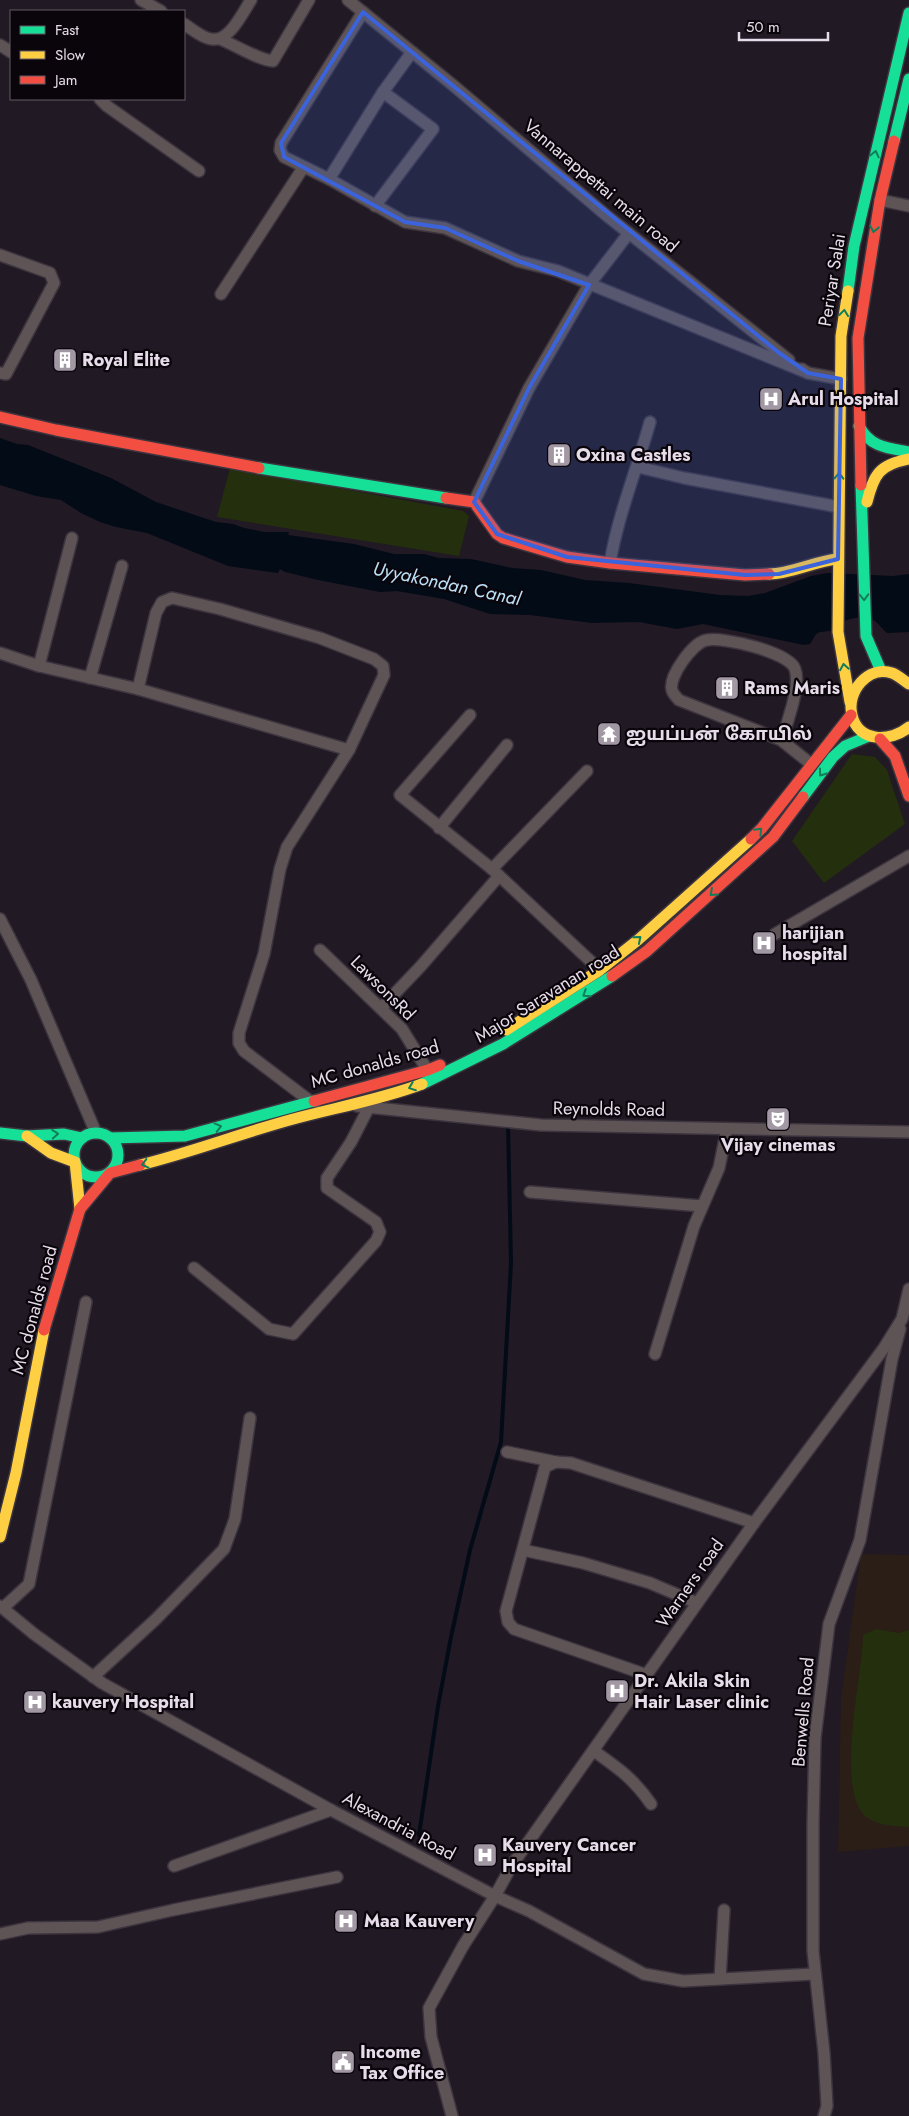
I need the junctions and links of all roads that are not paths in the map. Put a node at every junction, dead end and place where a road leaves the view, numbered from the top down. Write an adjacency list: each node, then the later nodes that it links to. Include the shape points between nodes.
1 (141, 0): 5 (street)
2 (251, 0): 9 (street, via 228,33)
3 (309, 0): 9 (street, via 273,61 264,60)
4 (348, 0): 6 (street, Vannarappettai main road)
5 (159, 10)
6 (362, 12): 10 (street, Vannarappettai main road); 15 (street, via 282,143 280,150 284,157)
7 (909, 13): 11 (main road, Periyar Salai)
8 (185, 25): 9 (street, via 211,39)
9 (220, 39)
10 (412, 52): 13 (street); 21 (street, Vannarappettai main road)
11 (892, 83): 12 (street); 27 (main road, Periyar Salai, one-way to 11, via 841,336 850,267)
12 (908, 84): 18 (main road, Periyar Salai)
13 (383, 92): 17 (street); 19 (street, via 433,129)
14 (100, 100): 16 (street)
15 (303, 168): 17 (street); 24 (street)
16 (199, 171)
17 (328, 179): 19 (street)
18 (880, 200): 20 (street); 30 (main road, Periyar Salai, one-way to 30, via 858,338)
19 (375, 206): 23 (street, via 405,222 445,228 518,261 558,271)
20 (909, 206)
21 (629, 233): 23 (street); 25 (street, Vannarappettai main road, via 778,352)
22 (0, 254): 26 (street, via 50,273 54,283 6,374)
23 (589, 285): 25 (street); 34 (street, via 529,388)
24 (221, 294)
25 (808, 372): 27 (street, Vannarappettai main road)
26 (0, 373)
27 (841, 380): 35 (main road, Periyar Salai, one-way to 27)
28 (0, 417): 34 (main road, via 241,465)
29 (650, 422): 33 (street)
30 (858, 426): 31 (main road, via 864,438 872,443); 36 (main road, Periyar Salai)
31 (909, 452)
32 (909, 459): 36 (main road, via 893,461 873,478)
33 (638, 467): 35 (street); 39 (street, via 613,542)
34 (474, 502): 39 (main road, via 497,534 509,541 567,557)
35 (839, 506): 38 (main road, Periyar Salai)
36 (862, 521): 43 (main road, Periyar Salai, one-way to 43, via 866,636)
37 (72, 538): 42 (street)
38 (838, 559): 39 (main road, via 780,574 745,575); 48 (main road, Periyar Salai, one-way to 38, via 838,632)
39 (610, 563)
40 (122, 566): 45 (street)
41 (0, 653): 42 (street)
42 (39, 666): 45 (street)
43 (887, 672): 44 (main road); 46 (main road, via 902,677); 48 (main road, via 872,673 857,684)
44 (909, 674)
45 (90, 678): 47 (street)
46 (909, 684)
47 (138, 689): 55 (street); 55 (street, via 156,613 162,602 172,598 220,608 320,638 374,659 383,666 384,675)
48 (850, 702): 49 (main road, Periyar Salai)
49 (851, 714): 52 (main road, via 861,730); 56 (main road, Major Saravanan road)
50 (470, 715): 59 (street, via 400,795)
51 (909, 727): 52 (main road, Major Saravanan road, via 891,738)
52 (874, 737): 58 (main road, via 895,756); 67 (main road, Major Saravanan road, one-way to 67, via 856,740 833,757 773,837 647,951 503,1044)
53 (781, 740): 53 (street, via 788,724 797,677 793,665 773,652 746,644 708,639 690,651 672,683 672,690 679,700); 56 (street)
54 (507, 745): 59 (street)
55 (349, 750): 68 (street, via 287,847 264,954 239,1033 238,1043 244,1051)
56 (811, 764): 65 (main road, Major Saravanan road, one-way to 56, via 762,828)
57 (587, 771): 61 (street)
58 (909, 796)
59 (439, 828): 61 (street)
60 (909, 856): 63 (street)
61 (495, 873): 65 (street); 66 (street, via 421,966)
62 (0, 919): 74 (street, via 31,980)
63 (775, 934)
64 (320, 950): 66 (street, LawsonsRd)
65 (600, 970): 67 (main road, MC donalds road)
66 (381, 1008): 67 (street, LawsonsRd, via 402,1029)
67 (430, 1075): 68 (main road, MC donalds road); 69 (main road, Major Saravanan road, one-way to 69, via 404,1091)
68 (310, 1101): 69 (street, Reynolds Road); 77 (main road, MC donalds road, one-way to 68, via 128,1135 185,1136)
69 (347, 1105): 70 (street, Reynolds Road); 79 (main road, Major Saravanan road, one-way to 79)
70 (369, 1107): 71 (street, Reynolds Road, via 541,1125); 83 (street, via 327,1178 327,1188 376,1222 380,1232 376,1241 293,1334 269,1329)
71 (727, 1129): 72 (street, Reynolds Road); 81 (street, via 719,1168)
72 (909, 1132)
73 (0, 1133): 75 (main road)
74 (96, 1133): 76 (main road); 77 (main road)
75 (28, 1136): 76 (main road, one-way to 76, via 64,1134); 78 (main road, via 50,1153)
76 (82, 1138): 78 (main road, via 74,1152)
77 (110, 1138): 79 (main road, via 118,1158)
78 (75, 1162): 79 (main road, via 86,1175 94,1178); 82 (main road)
79 (110, 1173): 82 (main road, MC donalds road)
80 (530, 1192): 81 (street)
81 (702, 1206): 87 (street)
82 (80, 1209): 92 (main road, MC donalds road, via 40,1342 16,1473)
83 (194, 1268)
84 (909, 1289): 86 (street, Warners road)
85 (86, 1302): 95 (street, via 29,1584)
86 (905, 1319): 91 (street, Warners road); 106 (street, Benwells Road, via 892,1359 860,1540 829,1624 815,1738)
87 (655, 1354)
88 (250, 1418): 97 (street, via 235,1519 224,1549 156,1619)
89 (507, 1452): 90 (street)
90 (556, 1462): 91 (street, via 571,1463); 93 (street, via 545,1468)
91 (754, 1523): 94 (street, Warners road)
92 (0, 1537)
93 (522, 1550): 94 (street, via 583,1563 650,1583); 96 (street, via 506,1610 508,1622 514,1629)
94 (697, 1603): 96 (street, Warners road)
95 (1, 1607): 97 (street, Alexandria Road)
96 (647, 1675): 98 (street, Warners road)
97 (93, 1677): 100 (street, Alexandria Road)
98 (594, 1751): 99 (street, via 627,1774); 103 (street, Warners road, via 512,1865)
99 (651, 1804)
100 (331, 1810): 101 (street); 103 (street, Alexandria Road)
101 (174, 1866)
102 (337, 1877): 105 (street, via 98,1927 28,1928)
103 (496, 1896): 107 (street, Alexandria Road, via 644,1974 683,1981); 109 (street, Warners road, via 463,1946 429,2008 431,2037)
104 (724, 1910): 107 (street)
105 (0, 1934)
106 (814, 1974): 107 (street, Alexandria Road); 108 (street, Benwells Road)
107 (720, 1979)
108 (828, 2113)
109 (452, 2116)

